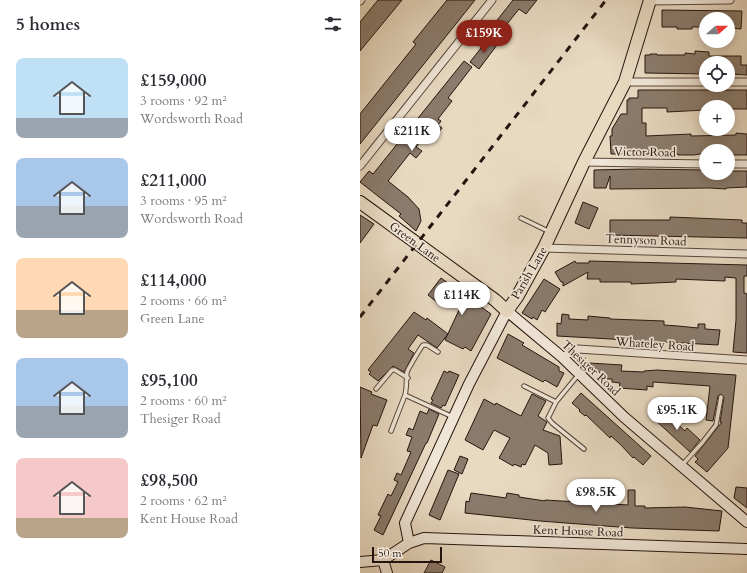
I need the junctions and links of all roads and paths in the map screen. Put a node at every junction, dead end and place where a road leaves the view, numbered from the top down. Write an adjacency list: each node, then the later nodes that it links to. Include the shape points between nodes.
1 (492, 0): 12 (street)
2 (730, 0): 3 (street)
3 (650, 1): 4 (main road, Parish Lane)
4 (625, 82): 5 (street); 8 (main road, Parish Lane)
5 (699, 82)
6 (735, 82): 7 (street)
7 (747, 82)
8 (584, 162): 9 (street, Victor Road); 15 (main road, Parish Lane)
9 (699, 164)
10 (735, 164): 11 (street)
11 (747, 164)
12 (360, 166)
13 (360, 202): 18 (main road, Green Lane)
14 (521, 218): 15 (lane)
15 (551, 232): 16 (main road, Parish Lane)
16 (544, 248): 17 (street, Tennyson Road); 18 (main road, Parish Lane)
17 (747, 254)
18 (507, 311): 20 (street, Thesiger Road); 29 (street, Parish Lane)
19 (438, 352): 23 (lane, via 427,345 422,346 408,370)
20 (562, 357): 21 (street, Whateley Road, via 578,349); 22 (street, Thesiger Road)
21 (747, 360)
22 (579, 374): 28 (lane); 32 (street, Thesiger Road)
23 (408, 378): 25 (lane, via 392,370); 26 (lane)
24 (524, 386): 28 (lane)
25 (376, 389)
26 (405, 395): 29 (lane); 30 (lane)
27 (721, 397): 32 (lane, via 716,425)
28 (556, 402): 31 (lane, via 548,418)
29 (454, 417): 34 (street, Parish Lane, via 405,523)
30 (391, 431)
31 (584, 449)
32 (681, 466): 33 (street, Thesiger Road)
33 (747, 522)
34 (409, 543): 35 (street, Kent House Road, via 424,538); 36 (street, Kent House Road)
35 (747, 549)
36 (383, 560): 37 (street); 38 (street)
37 (360, 562)
38 (387, 573)

